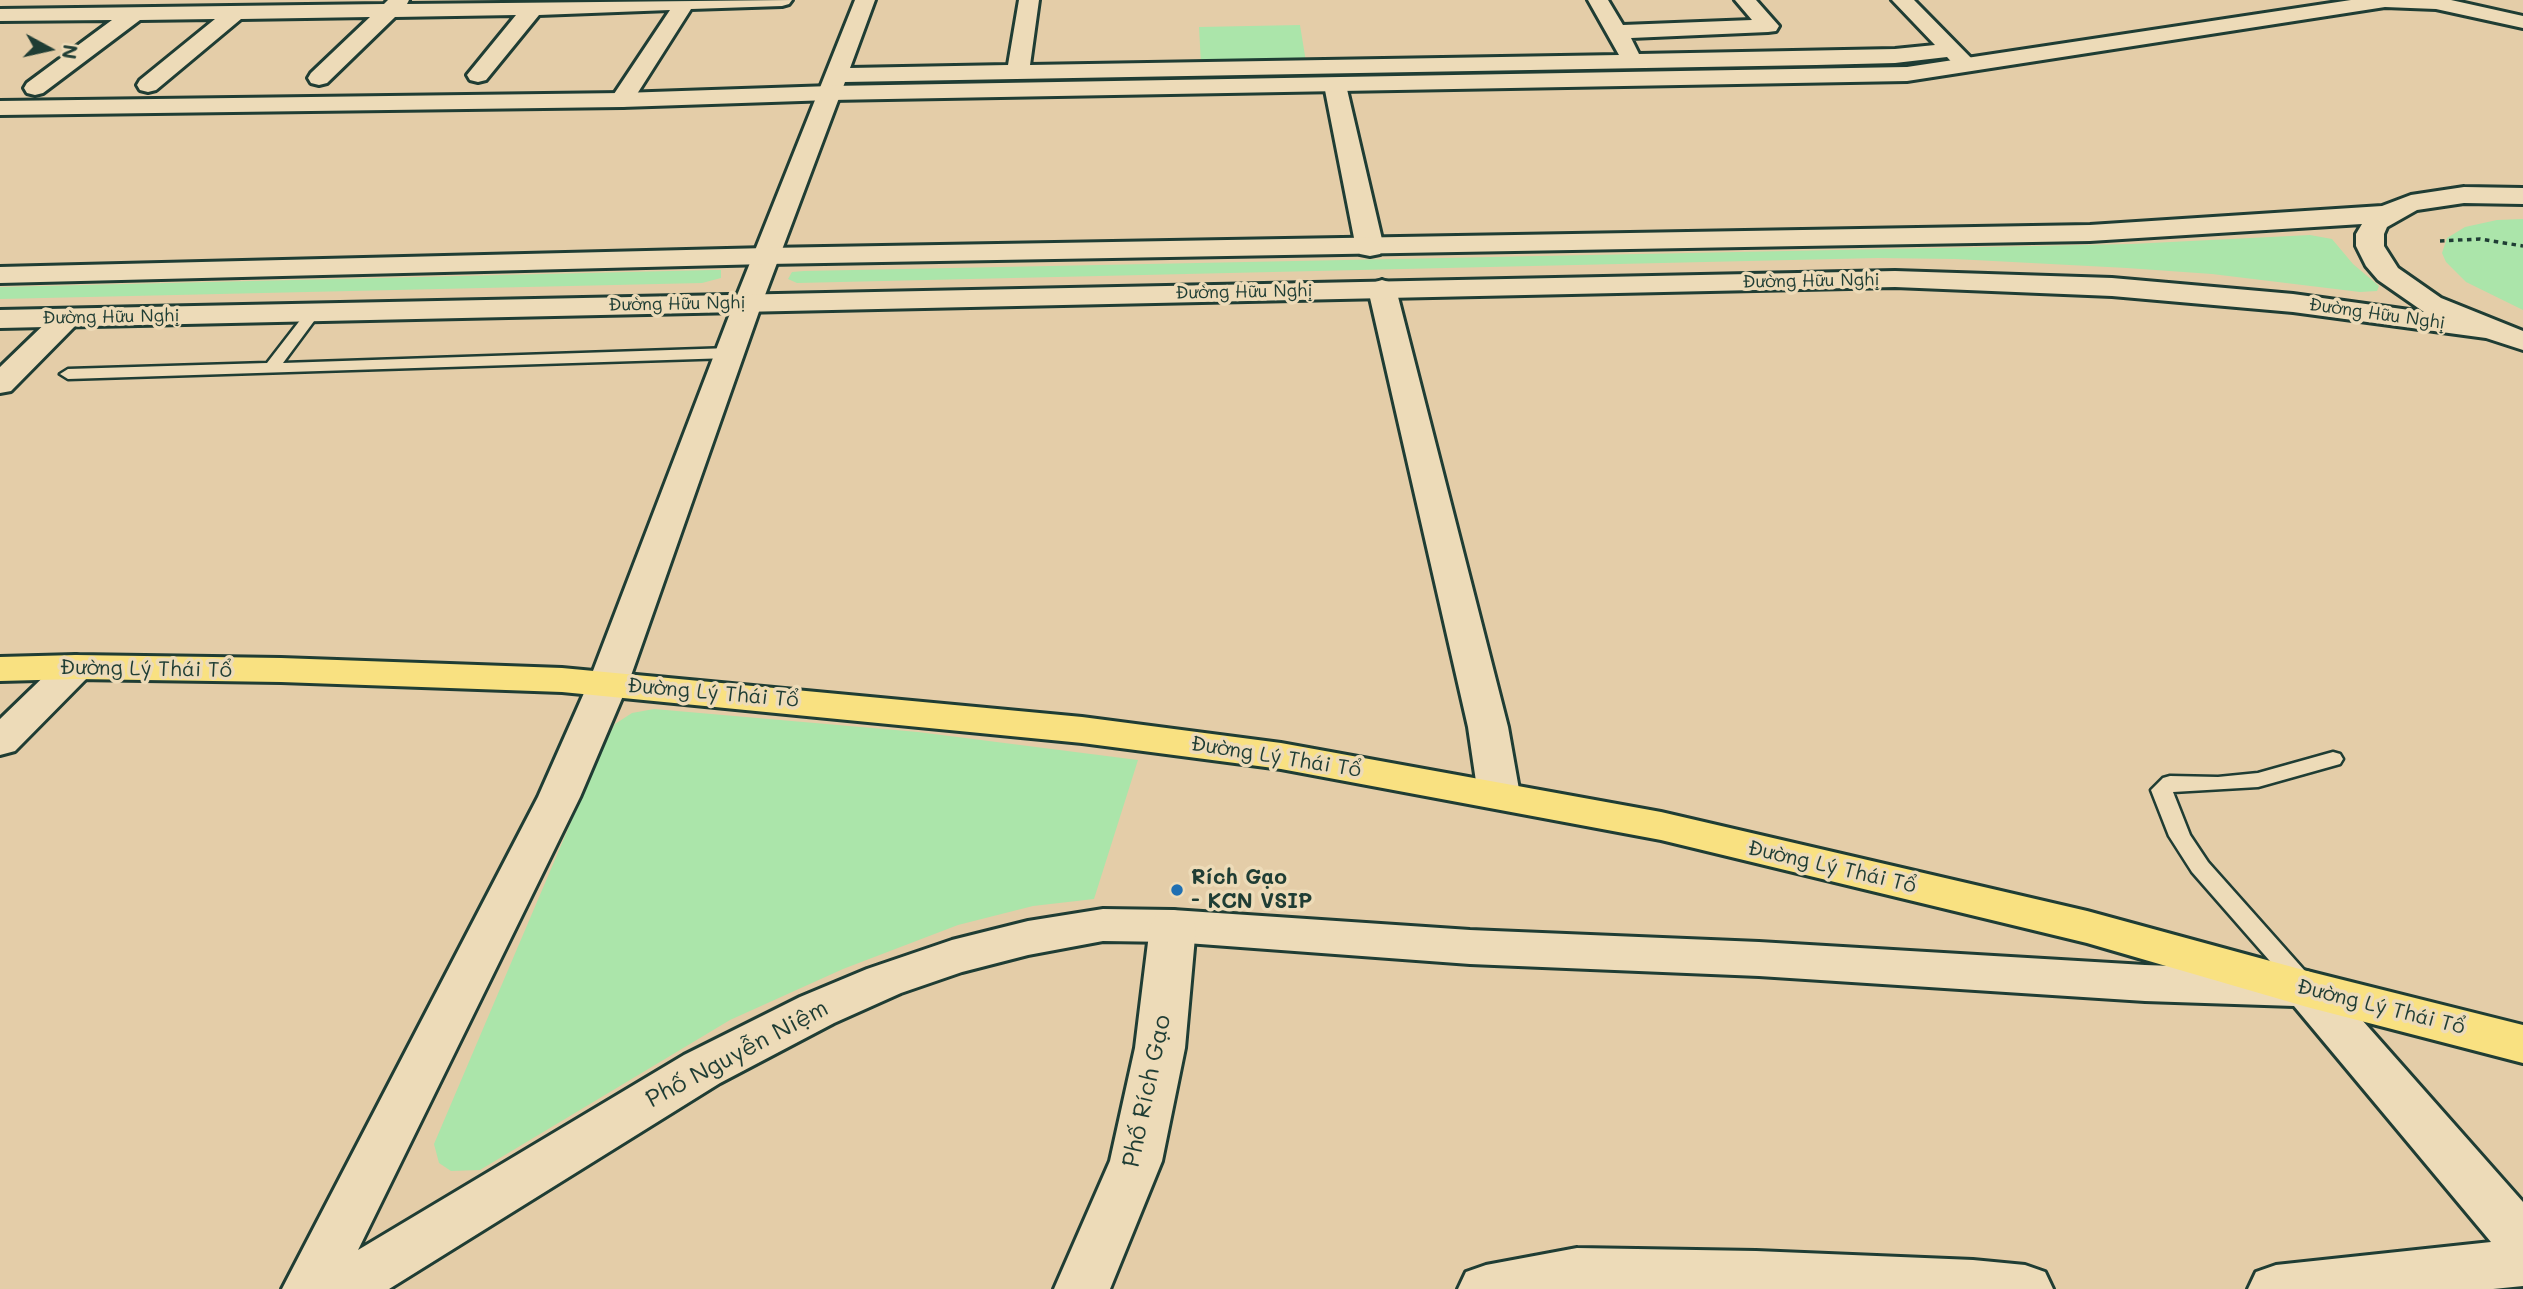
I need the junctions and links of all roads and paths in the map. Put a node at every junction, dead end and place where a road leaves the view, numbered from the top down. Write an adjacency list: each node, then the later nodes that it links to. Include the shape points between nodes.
1 (23, 0): 14 (street)
2 (782, 0): 10 (street)
3 (865, 0): 23 (street)
4 (1029, 0): 20 (street)
5 (1598, 0): 16 (street)
6 (1745, 0): 16 (street, via 1768,26)
7 (1902, 0): 17 (street)
8 (2354, 2): 15 (street, via 2413,0); 18 (street)
9 (395, 5): 11 (street); 12 (street); 22 (street)
10 (684, 5): 11 (street); 27 (street)
11 (533, 9): 21 (street)
12 (235, 13): 13 (street); 24 (street)
13 (134, 14): 14 (street); 26 (street)
14 (0, 15)
15 (2523, 22)
16 (1617, 32): 19 (street)
17 (1951, 50): 18 (street); 19 (street)
18 (1969, 67): 19 (street, via 1907,74)
19 (1639, 70): 20 (street); 25 (street)
20 (1018, 71): 23 (street)
21 (478, 75)
22 (319, 78)
23 (835, 84): 25 (street); 27 (street); 36 (street)
24 (148, 85)
25 (1335, 85): 35 (street)
26 (35, 88)
27 (622, 100): 28 (street)
28 (0, 108)
29 (2523, 178): 30 (street)
30 (2486, 195): 31 (street); 32 (street, Đường Hữu Nghị, via 2427,200)
31 (2523, 196)
32 (2387, 214): 35 (street, Đường Hữu Nghị, via 2090,233); 43 (street, via 2370,234 2370,246 2388,274 2431,304)
33 (2440, 241): 34 (path, via 2480,239)
34 (2523, 246)
35 (1370, 248): 36 (street, Đường Hữu Nghị)
36 (767, 256): 37 (street, Đường Hữu Nghị); 39 (street)
37 (0, 275)
38 (1381, 289): 39 (street, Đường Hữu Nghị); 43 (street, Đường Hữu Nghị, via 1975,280 2217,295); 54 (street, via 1488,727)
39 (748, 303): 40 (street, Đường Hữu Nghị); 45 (street)
40 (313, 313): 41 (street, Đường Hữu Nghị); 46 (lane)
41 (67, 318): 42 (street, Đường Hữu Nghị); 48 (street)
42 (0, 319)
43 (2486, 329): 44 (street)
44 (2523, 341)
45 (730, 353): 46 (lane); 51 (street)
46 (272, 367): 47 (lane)
47 (68, 374)
48 (0, 384)
49 (76, 667): 50 (main road, Đường Lý Thái Tổ); 51 (main road, Đường Lý Thái Tổ, via 454,674); 52 (street)
50 (0, 669)
51 (608, 684): 54 (main road, Đường Lý Thái Tổ, via 1082,730 1281,756); 60 (street, via 559,797)
52 (0, 742)
53 (2333, 759): 56 (lane, via 2258,780 2170,783 2162,790 2180,836 2200,867)
54 (1499, 794): 56 (main road, Đường Lý Thái Tổ, via 1661,826 2073,924)
55 (1173, 926): 56 (street, Phố Nguyễn Niệm, via 1470,947); 61 (street, Phố Nguyễn Niệm, via 1103,925 1028,938 952,957 817,1010 691,1076); 62 (street, Phố Rích Gạo, via 1160,1048 1136,1161)
56 (2307, 989): 57 (main road, Đường Lý Thái Tổ); 58 (street)
57 (2523, 1044)
58 (2523, 1240)
59 (2523, 1262): 65 (street)
60 (310, 1289)
61 (341, 1289)
62 (1082, 1289)
63 (1486, 1289): 64 (street, via 1577,1272 1756,1275)
64 (2025, 1289)
65 (2276, 1289)

